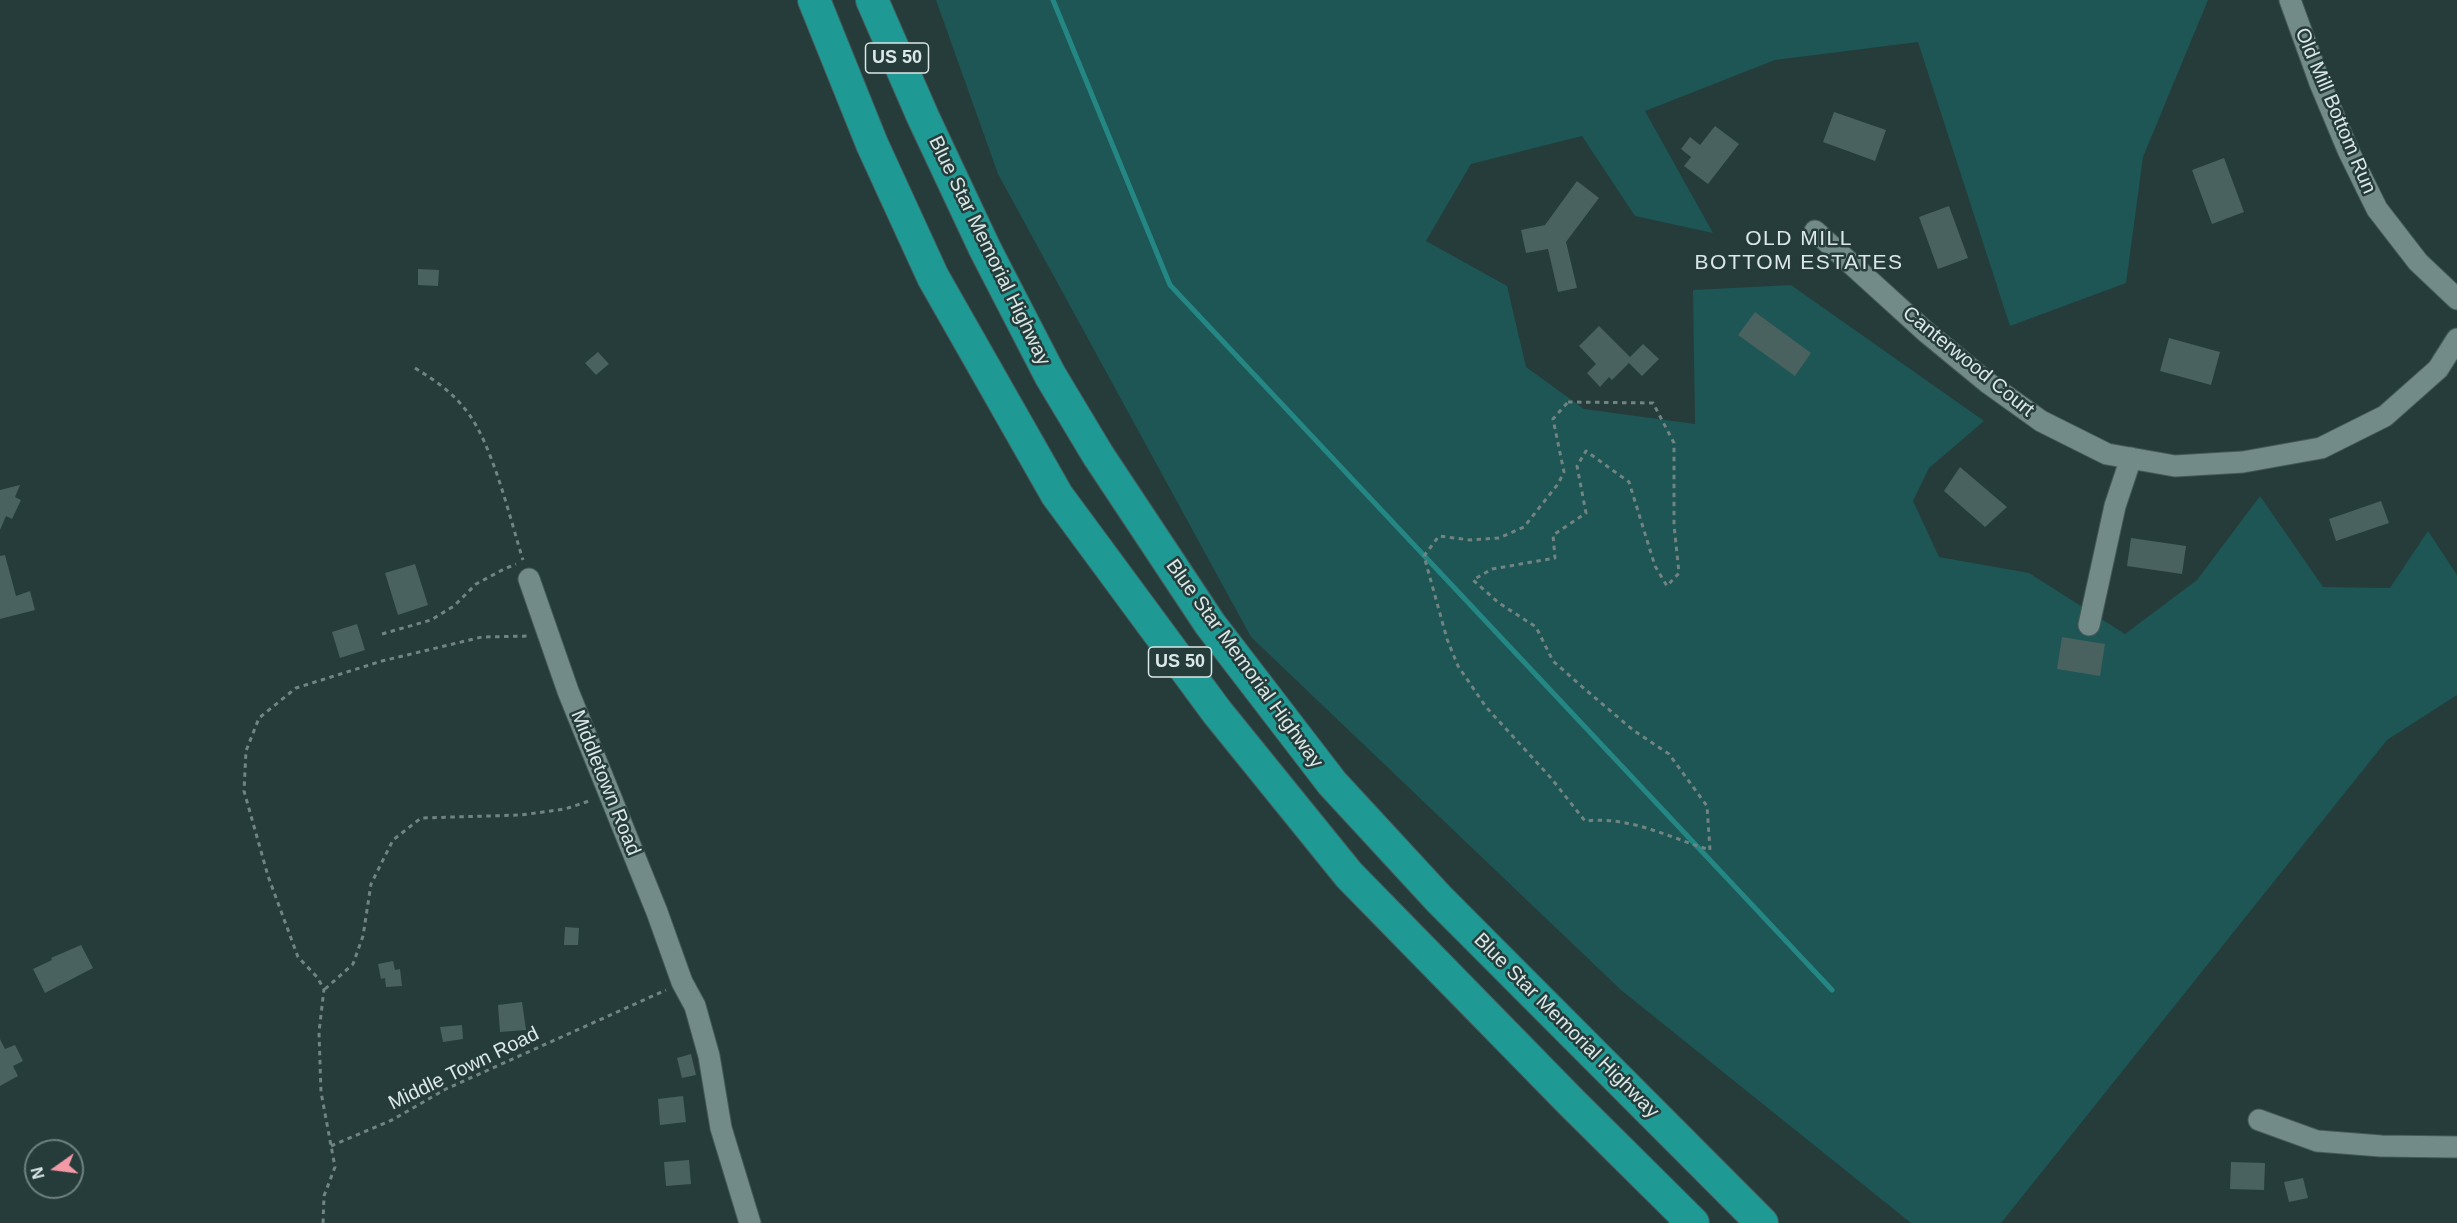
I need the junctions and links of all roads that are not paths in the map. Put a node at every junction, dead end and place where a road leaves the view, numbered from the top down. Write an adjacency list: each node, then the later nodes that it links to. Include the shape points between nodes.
1 (814, 0): 15 (highway, US 50, via 872,144 933,277 1057,495 1217,712 1349,875)
2 (872, 0): 5 (highway, Blue Star Memorial Highway / US 50)
3 (892, 0): 5 (highway, via 919,69)
4 (2290, 0): 7 (street, Old Mill Bottom Run, via 2320,83 2377,209 2418,262)
5 (923, 117): 16 (highway, Blue Star Memorial Highway / US 50, via 1050,375 1210,624 1332,783 1439,899)
6 (1815, 231): 9 (street, Canterwood Court, via 1988,384 2041,422 2106,454)
7 (2457, 298)
8 (2457, 339): 9 (street, Canterwood Court, via 2438,369 2385,416 2321,448 2243,462 2175,466)
9 (2131, 458): 11 (street, via 2115,506)
10 (526, 570): 14 (street, Middletown Road, via 568,691 694,1006 709,1056 721,1128)
11 (2089, 625)
12 (2259, 1120): 13 (street, via 2317,1141 2386,1147)
13 (2457, 1147)
14 (750, 1223)
15 (1693, 1223)
16 (1762, 1223)

